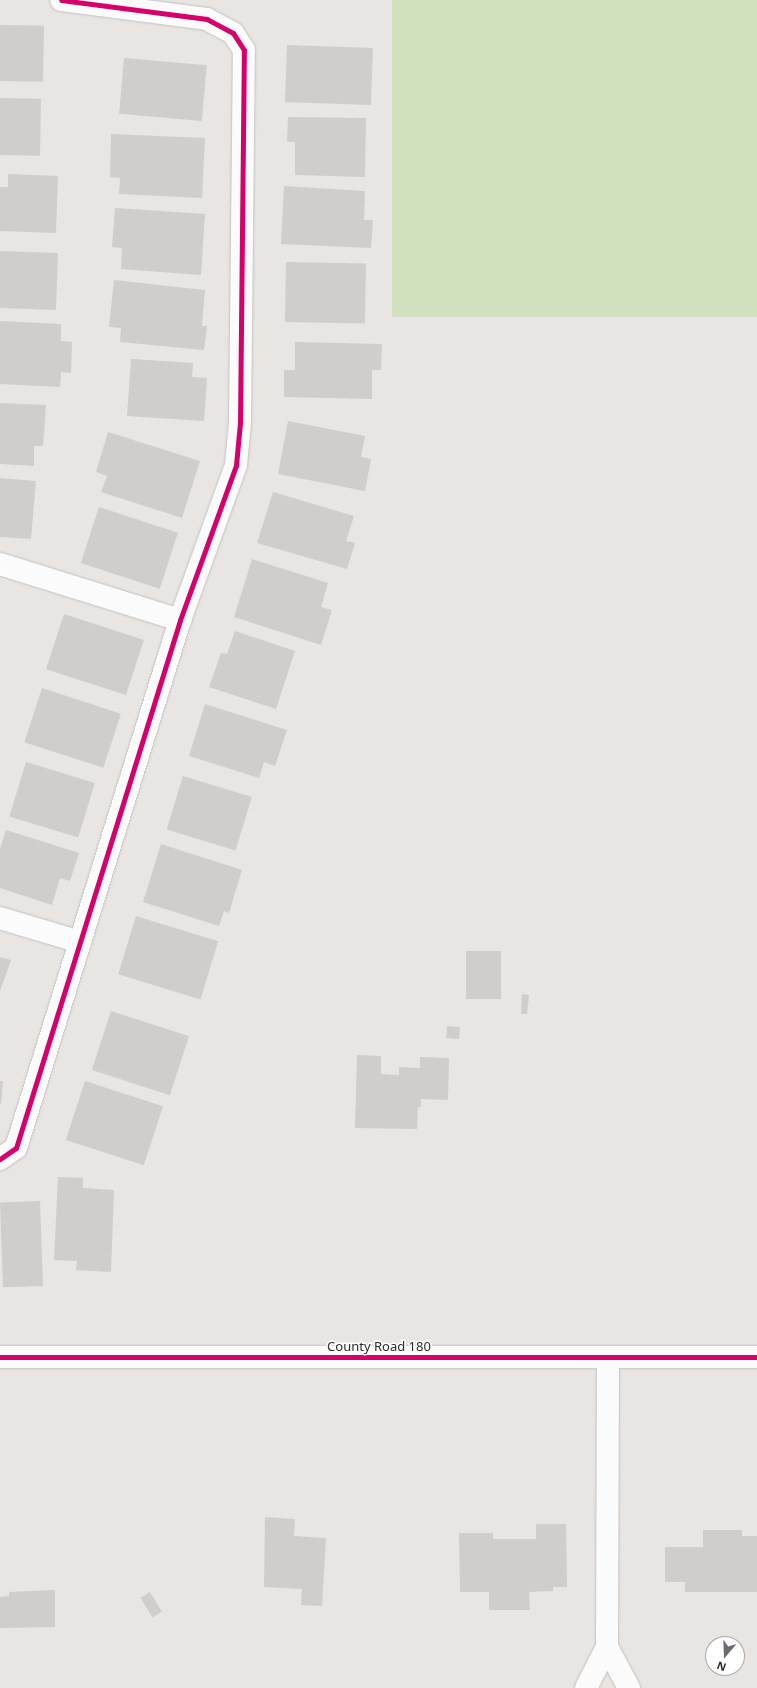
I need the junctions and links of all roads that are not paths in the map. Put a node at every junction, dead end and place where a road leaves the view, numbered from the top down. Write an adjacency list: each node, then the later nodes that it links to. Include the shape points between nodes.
1 (62, 0): 3 (street, via 207,19 233,33 244,50 239,437 236,465)
2 (0, 564): 3 (street)
3 (180, 620): 5 (street)
4 (0, 918): 5 (street)
5 (80, 942): 6 (street, via 16,1148)
6 (0, 1159)
7 (0, 1357): 8 (street, County Road 180)
8 (608, 1357): 9 (street, County Road 180); 10 (street)
9 (757, 1357)
10 (607, 1647): 11 (street); 12 (street)
11 (586, 1688)
12 (629, 1688)

